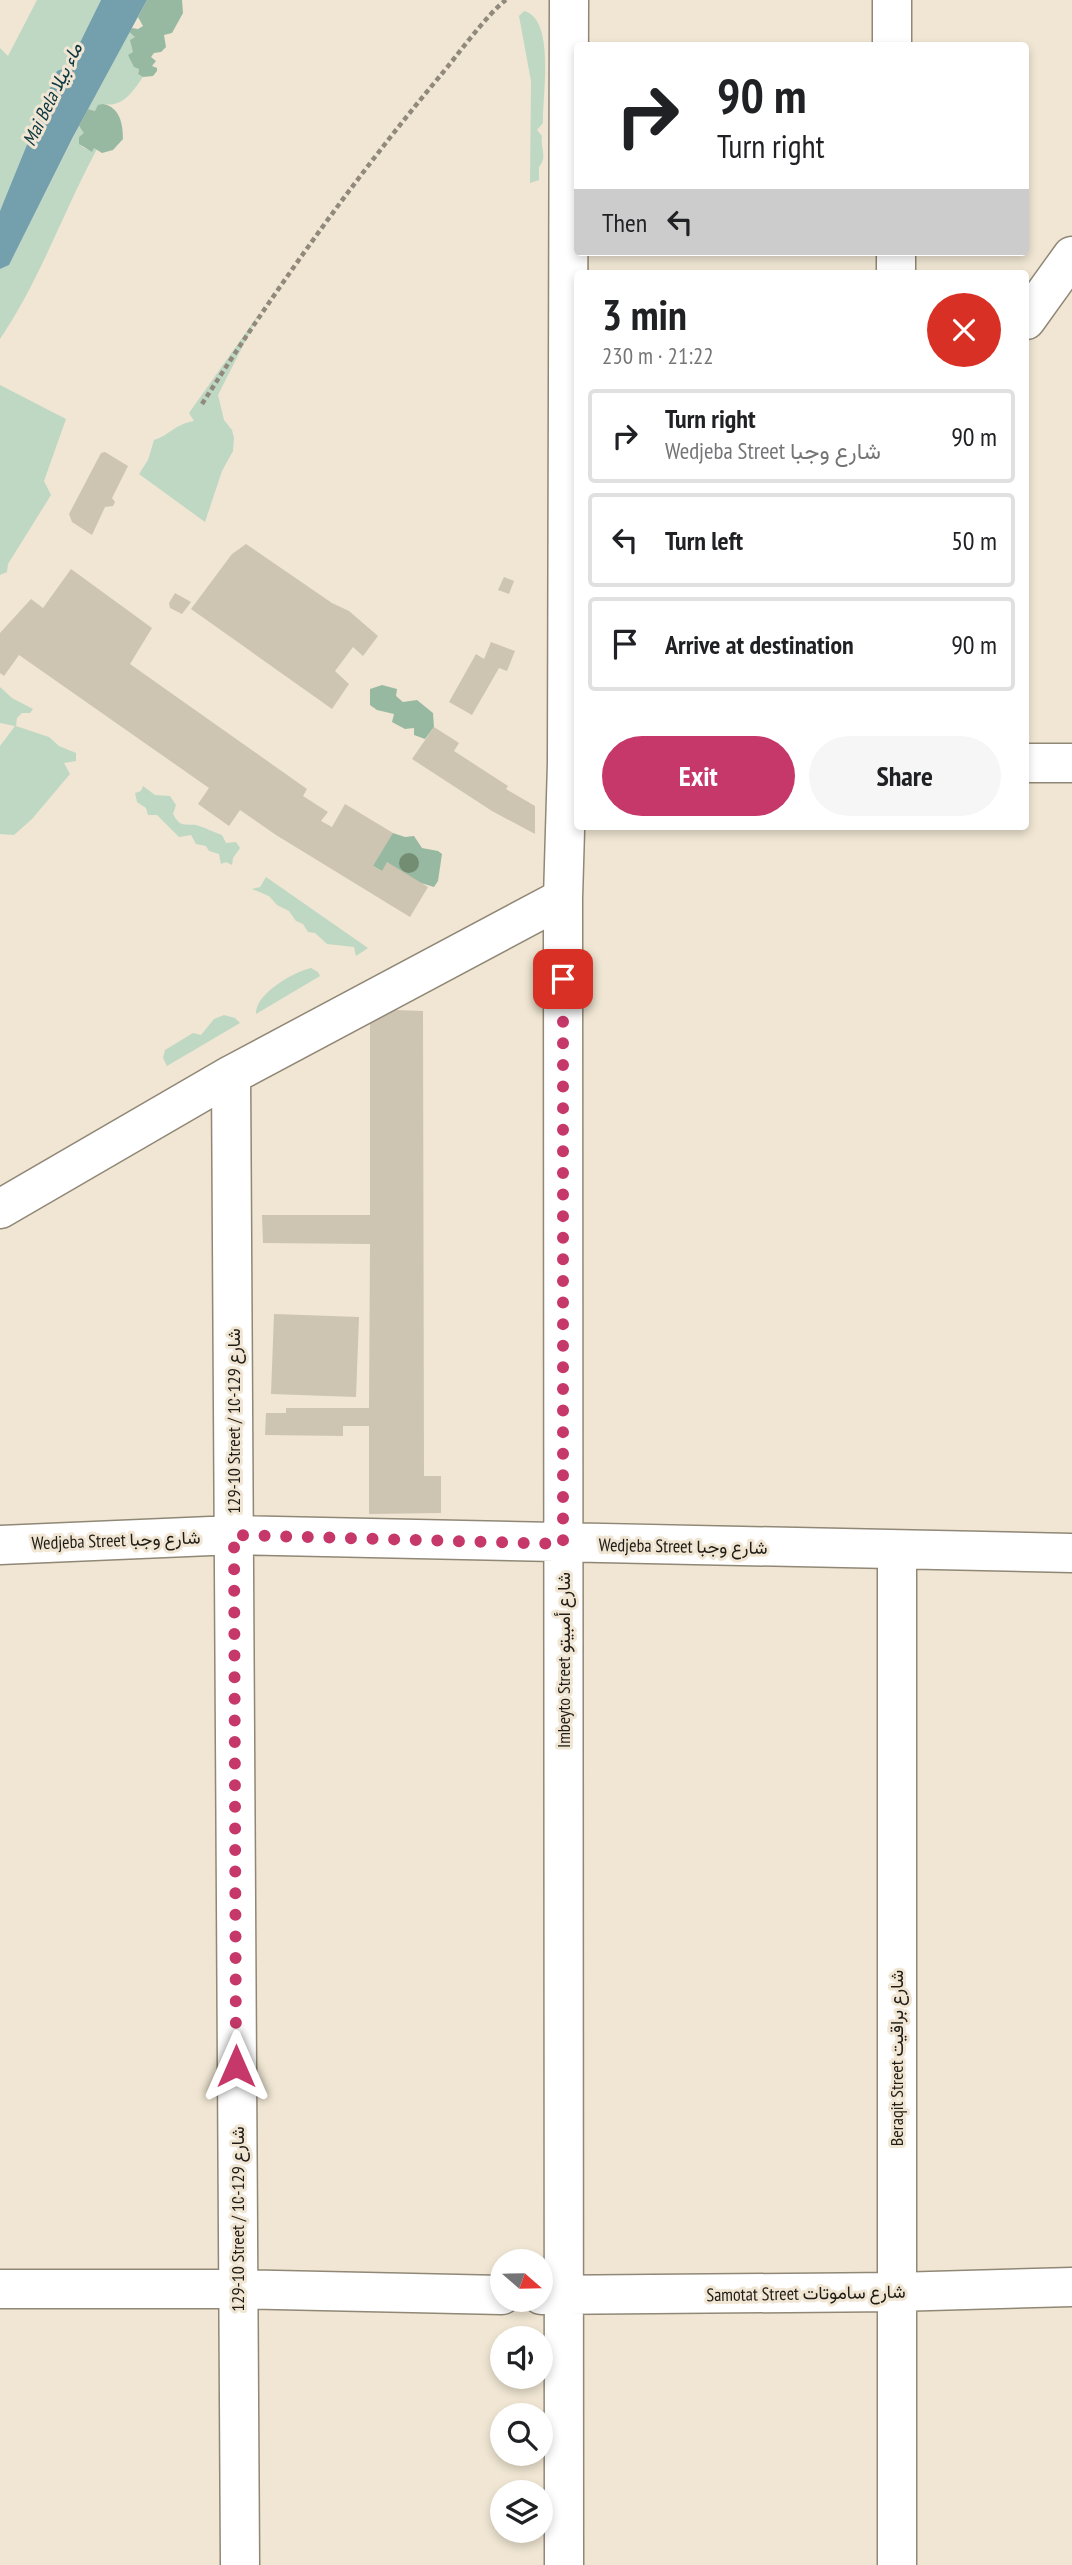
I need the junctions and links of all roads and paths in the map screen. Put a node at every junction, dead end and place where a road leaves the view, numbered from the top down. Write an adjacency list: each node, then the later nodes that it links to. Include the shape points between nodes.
1 (506, 0): 7 (path, via 330,216)
2 (569, 0): 8 (street, Imbeyto Street شارع أمبيتو)
3 (892, 0): 4 (street)
4 (892, 42)
5 (1072, 256): 6 (street)
6 (1029, 316)
7 (202, 404)
8 (572, 763): 11 (street, Imbeyto Street شارع أمبيتو)
9 (1029, 763): 10 (street)
10 (1072, 763)
11 (563, 898): 12 (street); 15 (street, Imbeyto Street شارع أمبيتو)
12 (231, 1075): 13 (street); 14 (street, 129-10 Street / شارع 129-10)
13 (0, 1209)
14 (234, 1535): 15 (street, Wedjeba Street شارع وجبا); 16 (street, Wedjeba Street شارع وجبا); 22 (street, 129-10 Street / شارع 129-10)
15 (563, 1544): 17 (street, Wedjeba Street شارع وجبا); 19 (street, Imbeyto Street شارع أمبيتو)
16 (0, 1545)
17 (897, 1550): 18 (street, Wedjeba Street شارع وجبا); 23 (street, Beraqit Street شارع براقيت)
18 (1072, 1553)
19 (553, 2249)
20 (1072, 2287): 23 (street, Samotat Street شارع ساموتات)
21 (0, 2289): 22 (street)
22 (237, 2289): 24 (street); 27 (street, 129-10 Street / شارع 129-10)
23 (895, 2292): 25 (street, Samotat Street شارع ساموتات); 29 (street, Beraqit Street شارع براقيت)
24 (490, 2295)
25 (553, 2296)
26 (553, 2312): 28 (street, Imbeyto Street شارع أمبيتو)
27 (240, 2565)
28 (564, 2565)
29 (897, 2565)

